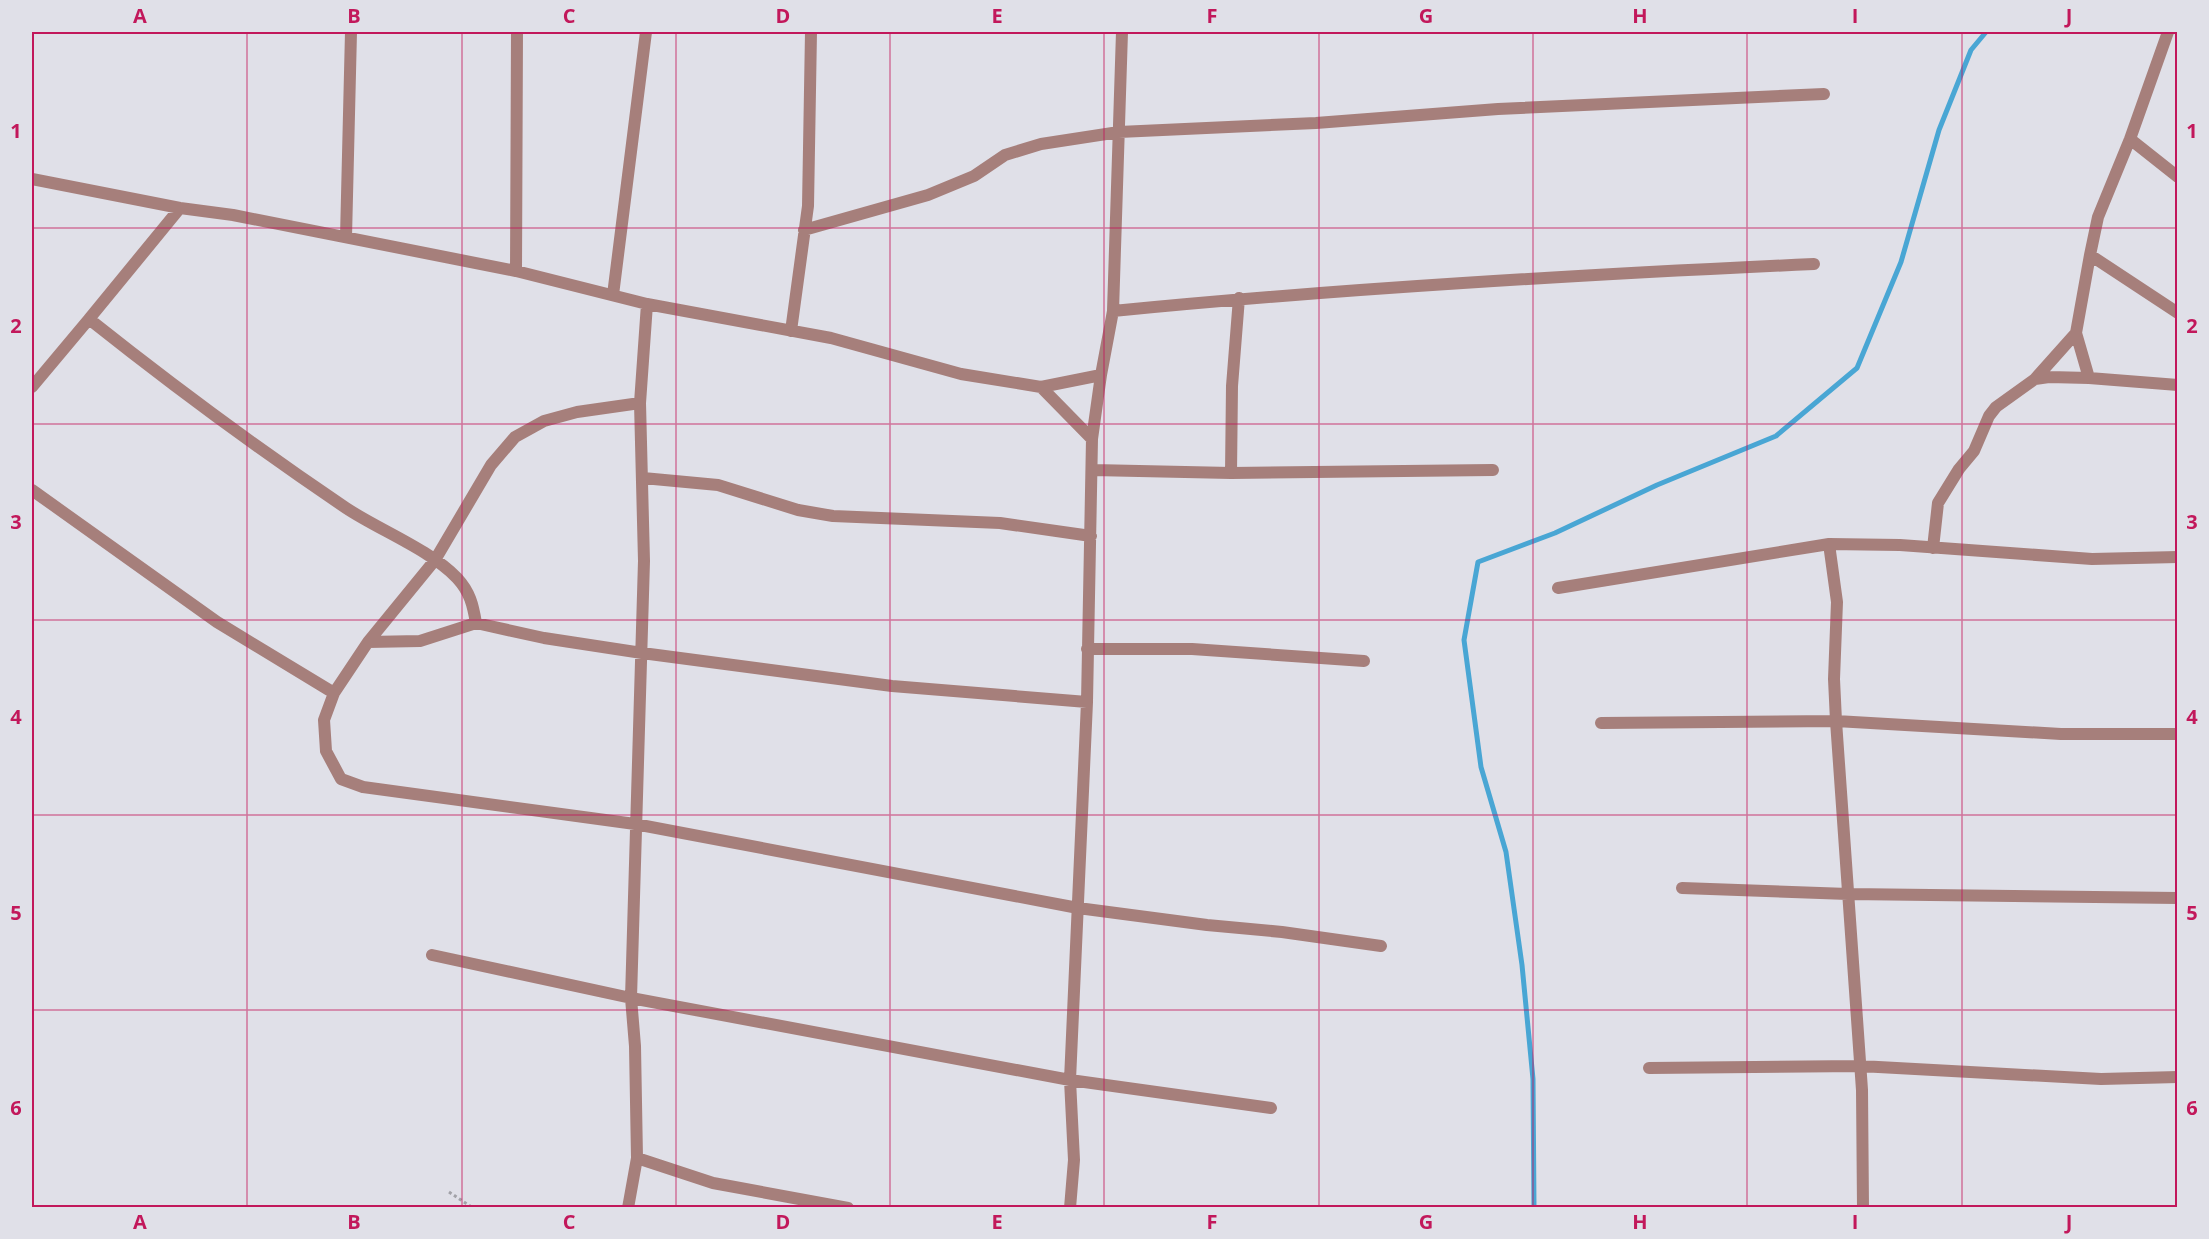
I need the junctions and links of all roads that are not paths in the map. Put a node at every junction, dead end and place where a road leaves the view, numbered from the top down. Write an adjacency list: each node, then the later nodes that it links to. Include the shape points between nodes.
1 (351, 32): 14 (street)
2 (517, 32): 17 (street)
3 (646, 32): 18 (street)
4 (811, 32): 13 (street, via 808,206)
5 (1122, 32): 8 (street)
6 (2168, 32): 9 (street)
7 (1824, 94): 8 (street)
8 (1119, 132): 13 (street, via 1005,154 974,176 928,195); 21 (street)
9 (2130, 139): 10 (street); 15 (street, via 2098,217)
10 (2178, 177)
11 (32, 179): 12 (street)
12 (180, 208): 14 (street); 23 (street)
13 (804, 230): 24 (street)
14 (346, 237): 17 (street)
15 (2090, 255): 22 (street); 25 (street)
16 (1814, 264): 19 (street, via 1486,280)
17 (516, 271): 18 (street)
18 (613, 295): 20 (street)
19 (1239, 298): 21 (street); 36 (street)
20 (647, 304): 24 (street); 32 (street)
21 (1113, 310): 26 (street)
22 (2178, 314)
23 (89, 319): 30 (street); 43 (street, via 243,438 349,510)
24 (791, 331): 31 (street, via 831,338 961,375)
25 (2076, 333): 27 (street); 28 (street)
26 (1101, 375): 31 (street); 33 (street)
27 (2089, 378): 28 (street); 29 (street)
28 (2035, 379): 41 (street, via 1989,416 1974,451 1938,503)
29 (2178, 385)
30 (32, 387)
31 (1041, 387): 33 (street)
32 (640, 403): 37 (street); 43 (street, via 577,412 544,421 514,437 491,465)
33 (1092, 439): 34 (street)
34 (1093, 470): 36 (street); 39 (street)
35 (1493, 470): 36 (street)
36 (1231, 473)
37 (643, 478): 39 (street, via 718,485 798,510 833,516 1000,523); 48 (street)
38 (32, 490): 50 (street, via 217,622)
39 (1091, 536): 47 (street)
40 (1829, 544): 41 (street); 44 (street); 52 (street, via 1837,602)
41 (1933, 548): 42 (street, via 2092,560)
42 (2178, 556)
43 (435, 560): 45 (street, via 472,597); 46 (street)
44 (1558, 588)
45 (476, 623): 46 (street, via 420,640); 48 (street)
46 (368, 642): 50 (street)
47 (1087, 649): 49 (street, via 1192,649); 51 (street)
48 (642, 653): 51 (street, via 892,686); 55 (street)
49 (1364, 662)
50 (334, 693): 55 (street, via 324,730 326,751 341,779 363,787)
51 (1087, 702): 59 (street)
52 (1836, 721): 53 (street); 54 (street, via 2061,734); 57 (street)
53 (1601, 723)
54 (2178, 734)
55 (635, 825): 59 (street); 62 (street)
56 (1682, 888): 57 (street)
57 (1848, 894): 58 (street); 63 (street)
58 (2178, 898)
59 (1078, 908): 60 (street); 66 (street)
60 (1381, 946)
61 (432, 955): 62 (street)
62 (631, 998): 66 (street); 68 (street)
63 (1860, 1066): 64 (street); 65 (street, via 2101,1079); 72 (street)
64 (1649, 1068)
65 (2178, 1077)
66 (1070, 1080): 67 (street); 71 (street, via 1074,1160)
67 (1271, 1108)
68 (637, 1158): 69 (street); 70 (street, via 712,1183)
69 (628, 1208)
70 (848, 1208)
71 (1070, 1208)
72 (1863, 1208)

